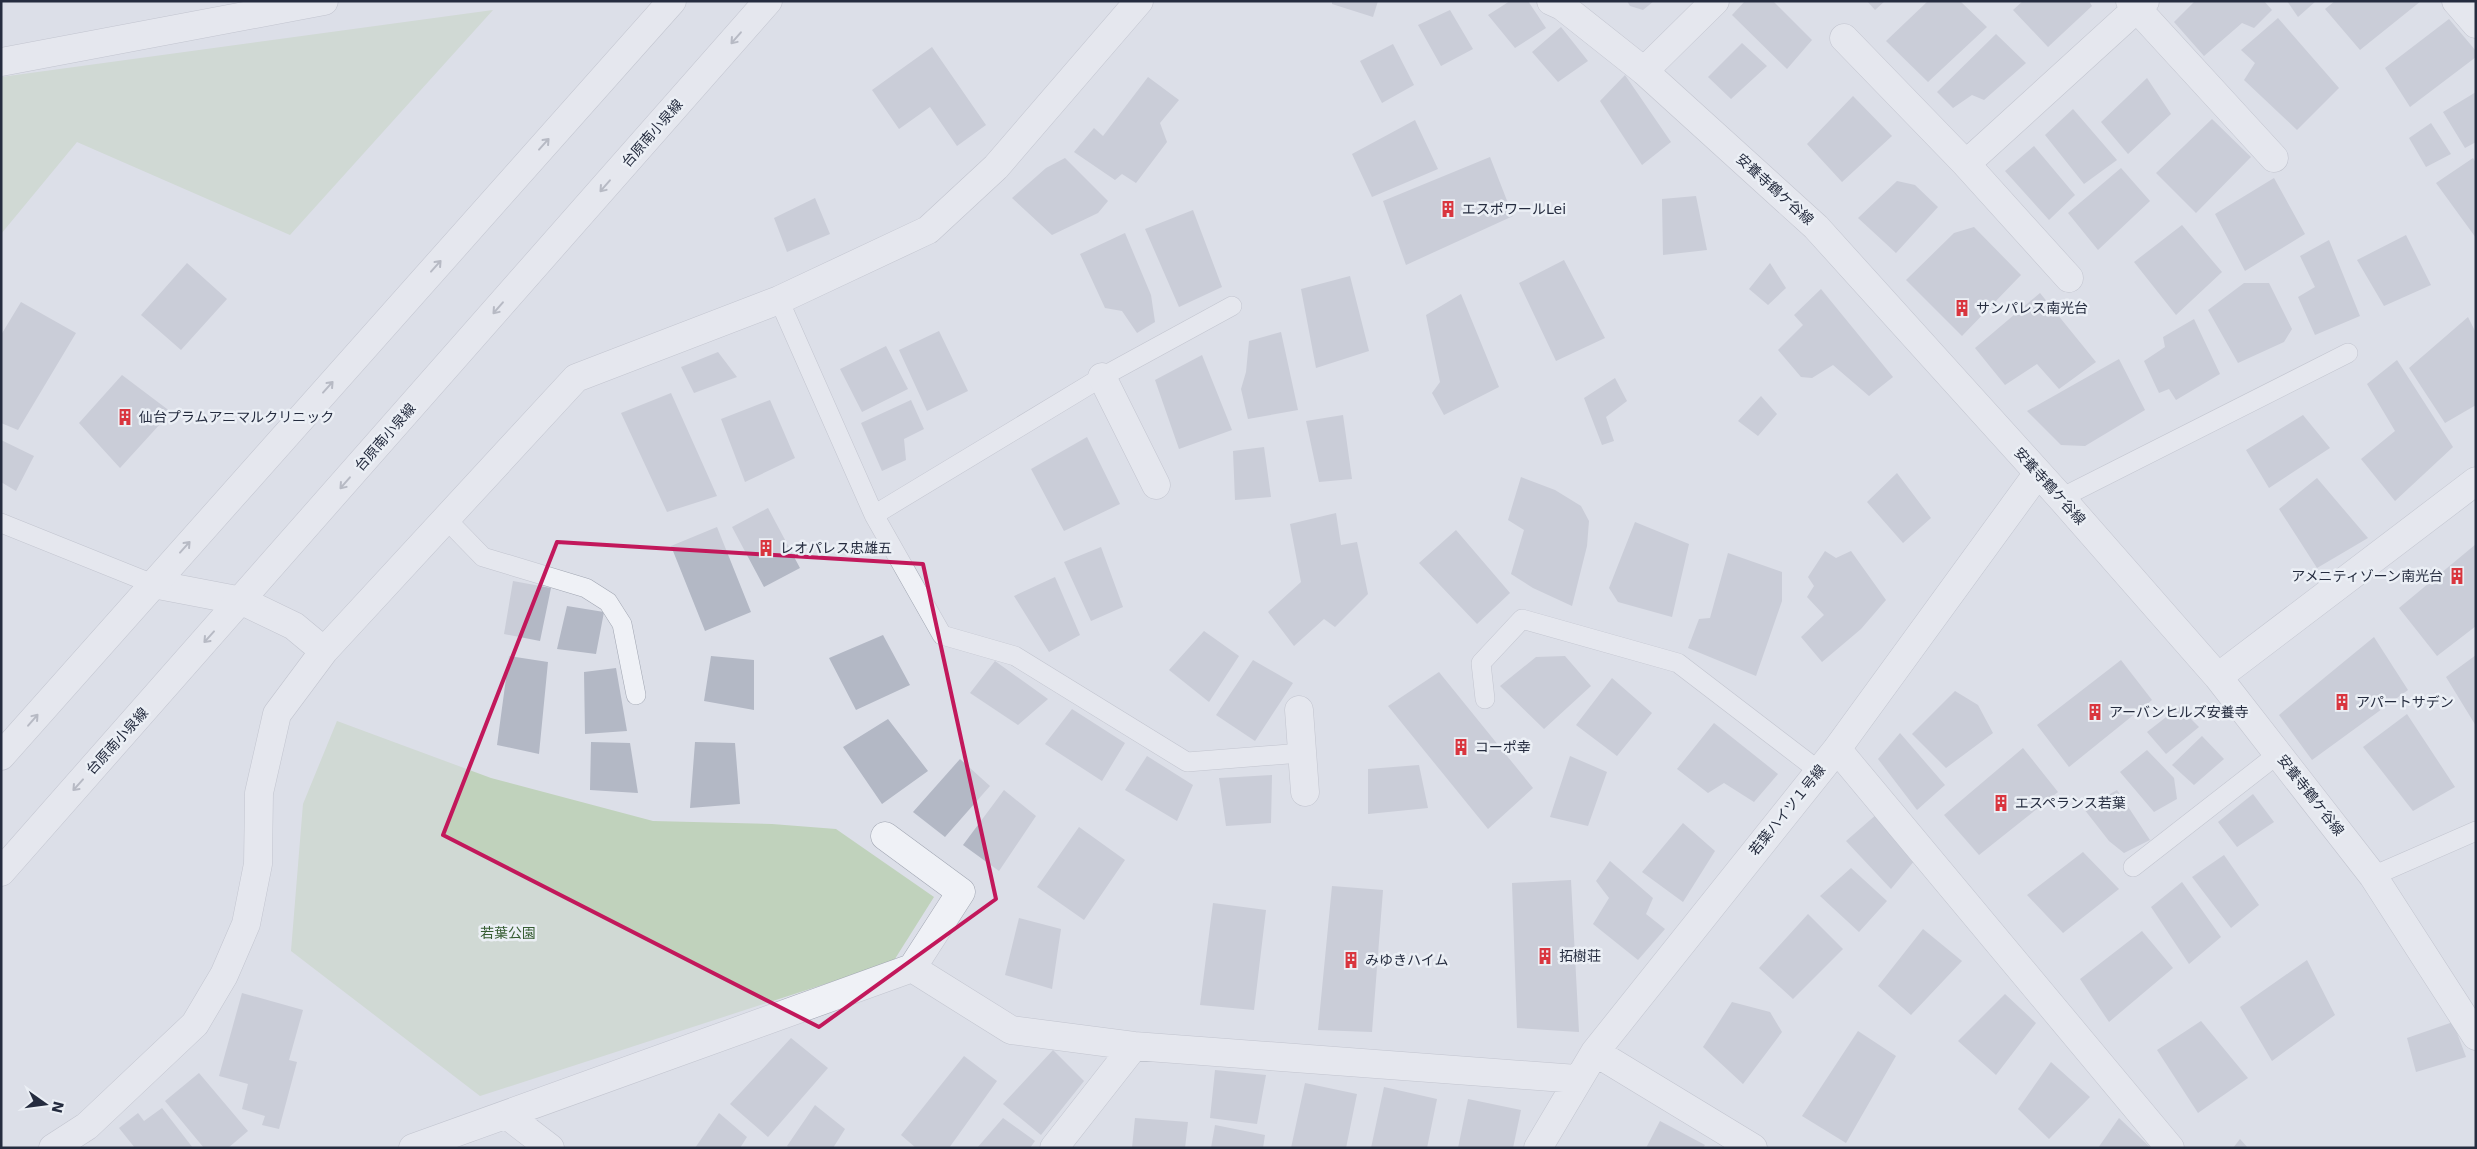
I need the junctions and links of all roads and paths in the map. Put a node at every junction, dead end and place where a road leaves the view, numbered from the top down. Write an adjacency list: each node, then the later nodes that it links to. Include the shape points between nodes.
1 (324, 1): 11 (street)
2 (672, 1): 27 (street, one-way to 2)
3 (768, 1): 28 (street, 台原南小泉線, one-way to 28)
4 (1140, 1): 16 (street, via 996,167 928,230)
5 (1551, 1): 12 (street, 安養寺鶴ケ谷線, via 1562,6)
6 (1714, 1): 12 (street)
7 (2456, 1): 9 (street)
8 (2137, 4): 13 (street); 14 (street)
9 (2476, 24)
10 (1844, 38): 14 (street)
11 (1, 62)
12 (1644, 71): 20 (street, 安養寺鶴ケ谷線, via 1816,227)
13 (2274, 158)
14 (1966, 164): 15 (street)
15 (2069, 278)
16 (780, 300): 24 (lane); 25 (street, via 576,378)
17 (1232, 306): 19 (lane)
18 (2348, 353): 23 (lane)
19 (1102, 377): 22 (street); 24 (lane)
20 (2038, 473): 23 (street, 安養寺鶴ケ谷線); 34 (street, 若葉ハイツ１号線)
21 (2476, 481): 30 (street)
22 (1156, 485)
23 (2061, 498): 30 (street, 安養寺鶴ケ谷線)
24 (874, 514): 35 (lane, via 942,634 1016,656 1188,762)
25 (446, 519): 29 (street); 31 (lane, via 483,557 586,588 608,602 622,624)
26 (1, 523): 27 (lane)
27 (153, 584): 28 (street); 37 (street, one-way to 27)
28 (242, 601): 29 (street, via 294,626); 43 (street, 台原南小泉線, one-way to 43)
29 (324, 651): 51 (street, via 277,714 258,792 258,864 246,924 224,975 195,1024 87,1126)
30 (2218, 677): 36 (street, 安養寺鶴ケ谷線)
31 (636, 695)
32 (1485, 699): 38 (lane, via 1481,663 1522,619 1678,663)
33 (1299, 710): 35 (street)
34 (1837, 749): 38 (street, 若葉ハイツ１号線); 57 (street)
35 (1301, 753): 39 (street)
36 (2278, 754): 42 (lane); 44 (street, 安養寺鶴ケ谷線)
37 (1, 756)
38 (1819, 771): 48 (street, 若葉ハイツ１号線)
39 (1305, 792)
40 (2476, 831): 44 (lane)
41 (885, 836): 45 (street, via 961,892)
42 (2134, 867)
43 (1, 872)
44 (2373, 876): 46 (street, 安養寺鶴ケ谷線)
45 (912, 968): 47 (street, via 1010,1030); 50 (street)
46 (2476, 1036)
47 (1134, 1046): 49 (street); 54 (street)
48 (1595, 1052): 49 (street, 若葉ハイツ１号線); 56 (street)
49 (1577, 1079): 55 (street, 若葉ハイツ１号線)
50 (507, 1115): 52 (street); 53 (street)
51 (53, 1148)
52 (413, 1148)
53 (550, 1148)
54 (1054, 1148)
55 (1538, 1148)
56 (1752, 1148)
57 (2170, 1148)

